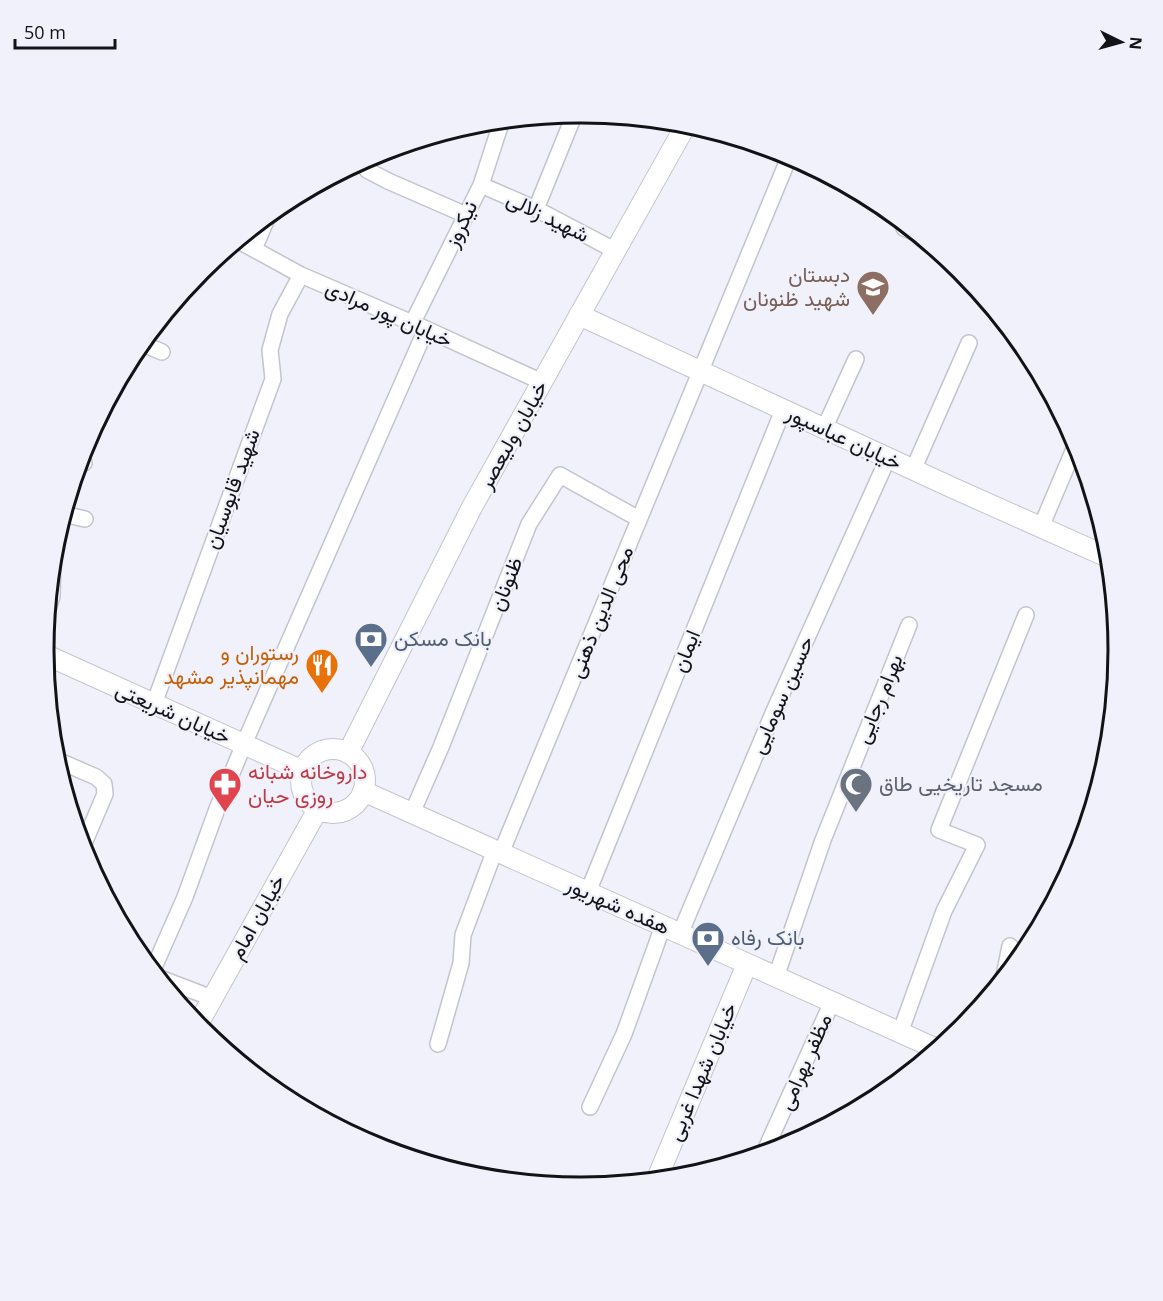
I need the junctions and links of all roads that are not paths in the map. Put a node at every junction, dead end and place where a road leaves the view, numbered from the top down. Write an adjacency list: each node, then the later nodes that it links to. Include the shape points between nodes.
1 (570, 123): 7 (street)
2 (497, 130): 6 (street, نیکروز)
3 (682, 133): 12 (main road, خیابان ولیعصر)
4 (786, 164): 20 (street, محی الدین ذهنی)
5 (367, 169): 8 (street)
6 (481, 185): 7 (street, شهید زلالی); 8 (street, نیکروز)
7 (536, 209): 12 (street, شهید زلالی)
8 (465, 215): 15 (street, نیکروز)
9 (262, 231): 11 (street)
10 (245, 244): 11 (street, خیابان پور مرادی)
11 (254, 249): 13 (street, خیابان پور مرادی)
12 (616, 251): 14 (main road, خیابان ولیعصر)
13 (301, 275): 15 (street, خیابان پور مرادی); 35 (street, شهید قابوسیان, via 280,314 270,350 273,379)
14 (579, 315): 20 (main road, خیابان عباسپور); 21 (main road, خیابان ولیعصر)
15 (419, 326): 21 (street, خیابان پور مرادی); 36 (street, نیکروز)
16 (969, 343): 26 (street)
17 (150, 347): 18 (street)
18 (162, 352)
19 (856, 359): 23 (street)
20 (700, 371): 22 (main road, خیابان عباسپور); 29 (street, محی الدین ذهنی)
21 (542, 382): 37 (main road, خیابان ولیعصر, via 472,507)
22 (783, 410): 23 (main road, خیابان عباسپور); 45 (street, ایمان)
23 (824, 429): 24 (main road, خیابان عباسپور)
24 (888, 458): 26 (main road, خیابان عباسپور); 46 (street, حسین سومایی)
25 (1073, 460): 30 (street)
26 (913, 470): 30 (main road, خیابان عباسپور)
27 (72, 516): 28 (street)
28 (85, 519)
29 (639, 519): 42 (street, ظنونان, via 560,476 529,524); 44 (street, محی الدین ذهنی)
30 (1041, 527): 31 (main road, خیابان عباسپور)
31 (1100, 553)
32 (1026, 615): 56 (street, via 939,830 977,845 944,911)
33 (909, 625): 51 (street, بهرام رجایی, via 824,840)
34 (54, 664): 35 (main road, خیابان شریعتی)
35 (154, 704): 36 (main road, خیابان شریعتی)
36 (244, 744): 39 (main road, خیابان شریعتی); 48 (street, نیکروز)
37 (348, 753): 39 (main road, via 327,749 308,761); 40 (main road, via 361,765)
38 (67, 764): 43 (street, via 104,784 105,794)
39 (303, 771): 41 (main road, via 302,789)
40 (363, 791): 41 (main road, via 350,808 339,812); 42 (main road, هفده شهریور)
41 (318, 809): 53 (main road, خیابان امام)
42 (412, 813): 44 (main road, هفده شهریور)
43 (88, 835)
44 (498, 852): 45 (main road, هفده شهریور); 57 (street, محی الدین ذهنی, via 463,935 461,963)
45 (588, 892): 46 (main road, هفده شهریور)
46 (671, 930): 50 (main road, هفده شهریور); 59 (street, حسین سومایی)
47 (1010, 946): 49 (street)
48 (156, 962)
49 (1007, 963)
50 (747, 964): 51 (main road, هفده شهریور); 61 (main road, خیابان شهدا غربی)
51 (776, 977): 54 (main road, هفده شهریور)
52 (172, 983): 53 (street)
53 (212, 998): 55 (main road, خیابان امام)
54 (832, 1002): 56 (main road, هفده شهریور); 60 (street, مظفر بهرامی)
55 (202, 1016)
56 (900, 1033): 58 (main road, هفده شهریور)
57 (438, 1044)
58 (930, 1046)
59 (590, 1107)
60 (768, 1144)
61 (660, 1172)

